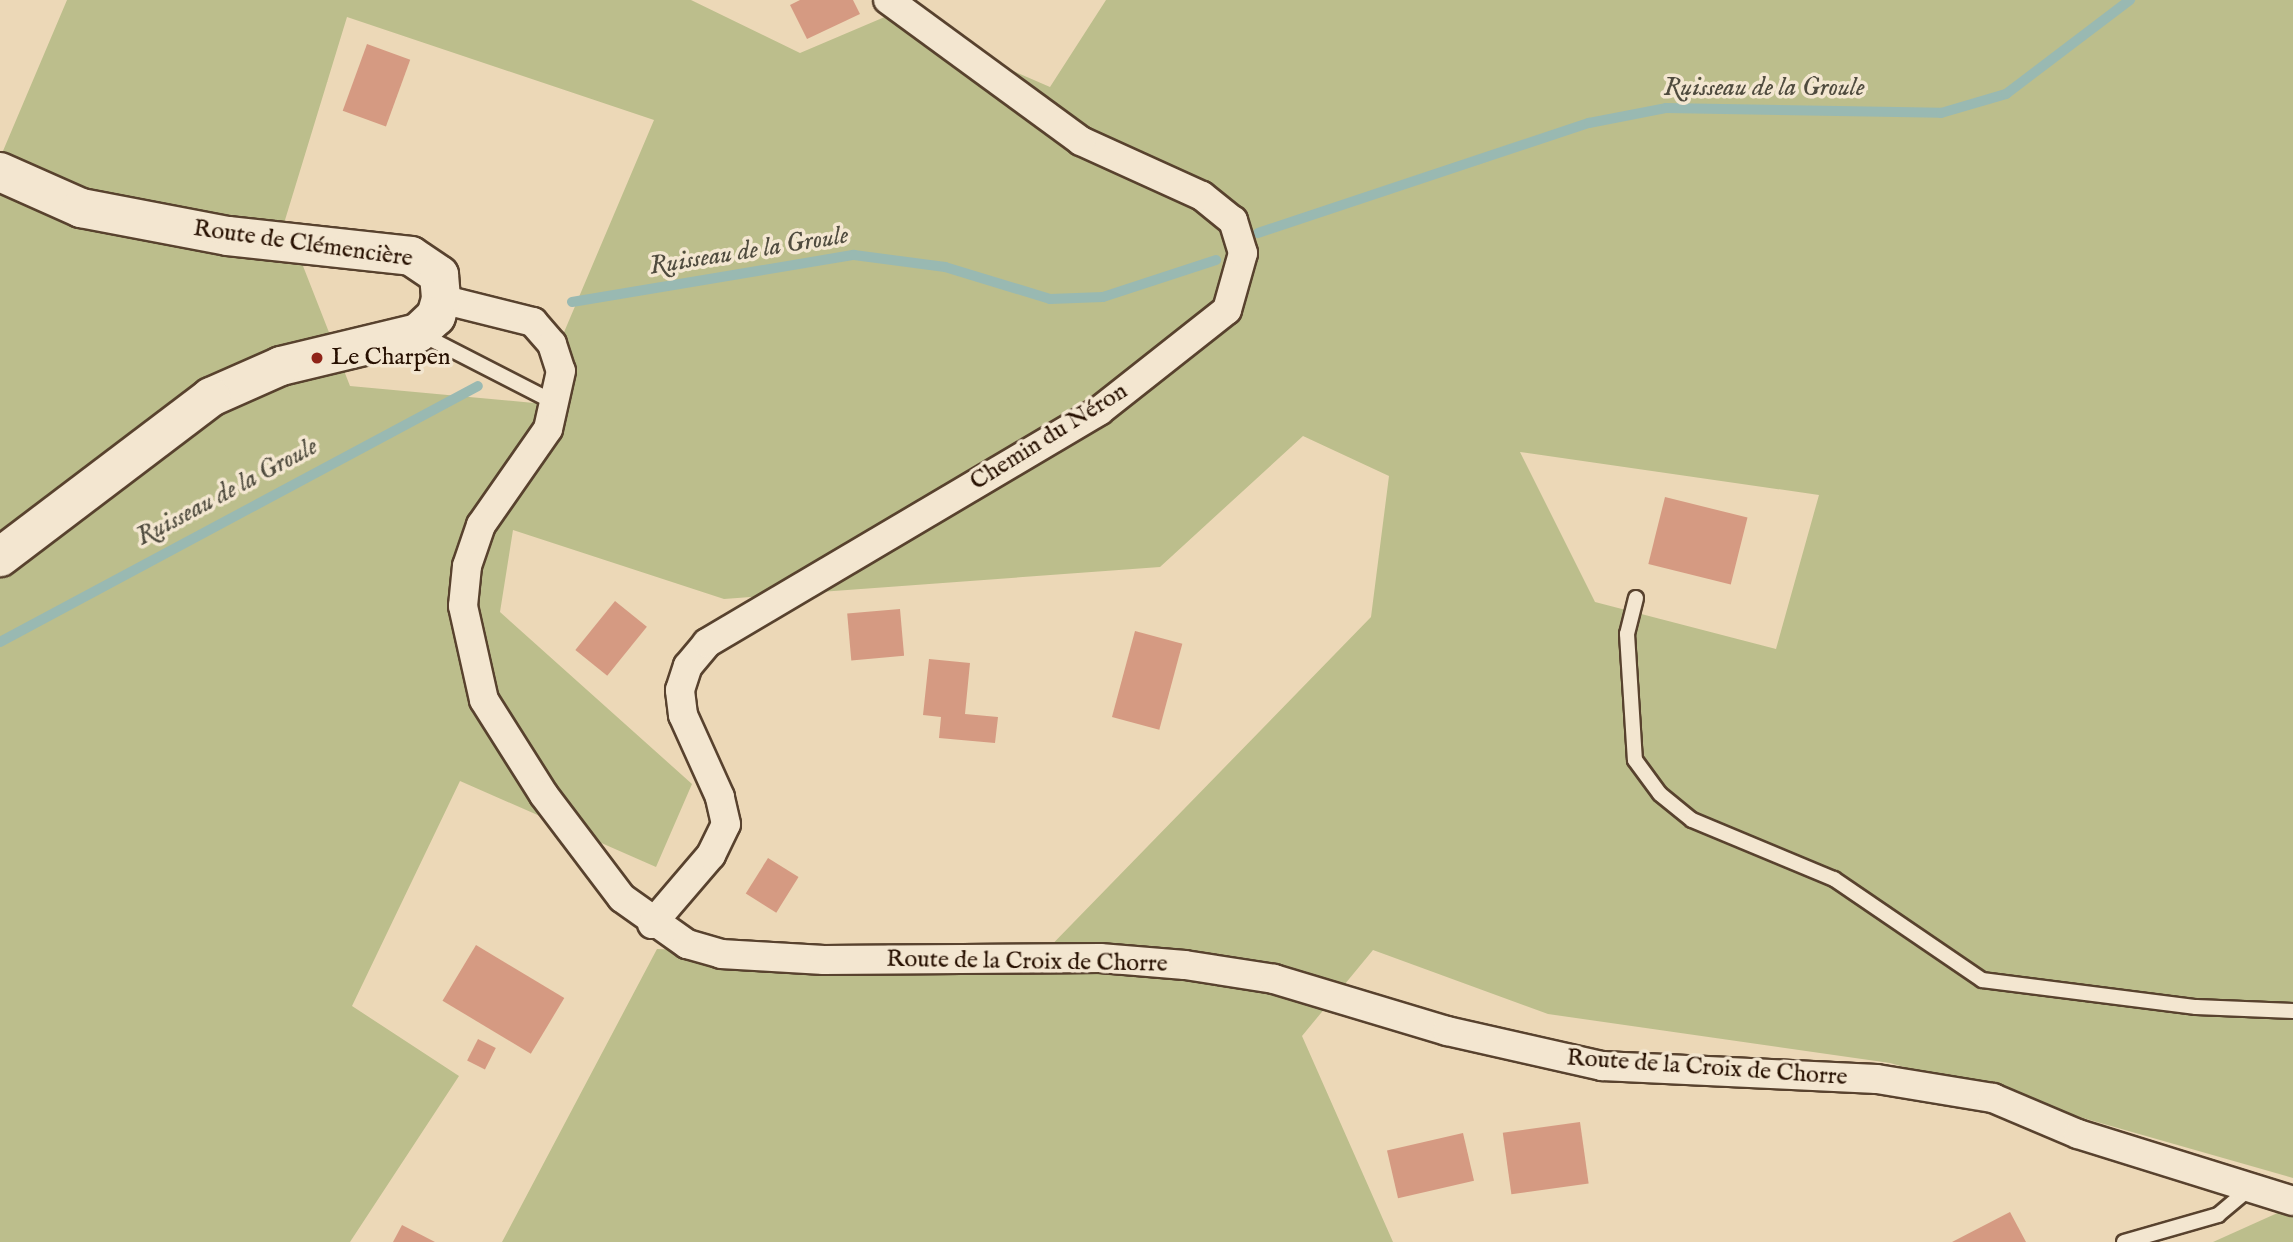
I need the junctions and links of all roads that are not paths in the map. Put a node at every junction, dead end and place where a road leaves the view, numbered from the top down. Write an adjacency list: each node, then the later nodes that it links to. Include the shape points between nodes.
1 (888, 0): 8 (street, Chemin du Néron, via 1081,141 1202,196 1233,221 1244,253 1227,310 1100,411 707,643 688,666 680,690 683,715 720,796 726,824 712,855)
2 (0, 172): 3 (street, Route de Clémencière, via 80,208 228,236 411,256 439,275)
3 (440, 299): 4 (street, via 436,316); 5 (street, Route de la Croix de Chorre, via 533,322 552,344 561,371)
4 (418, 333): 5 (lane); 6 (street, via 281,366 211,397)
5 (558, 404): 8 (street, Route de la Croix de Chorre, via 548,429 481,524 467,566 463,606 484,700 544,795 622,898)
6 (0, 557)
7 (1636, 598): 9 (lane, via 1627,634 1635,760 1660,794 1692,820 1834,880 1982,980 2196,1007)
8 (652, 924): 10 (street, Route de la Croix de Chorre, via 721,954 1185,965 1274,979 1471,1038 1602,1066 1877,1079 1993,1098)
9 (2293, 1011)
10 (2248, 1190): 11 (street, Route de la Croix de Chorre); 12 (lane, via 2218,1215)
11 (2293, 1201)
12 (2124, 1242)

